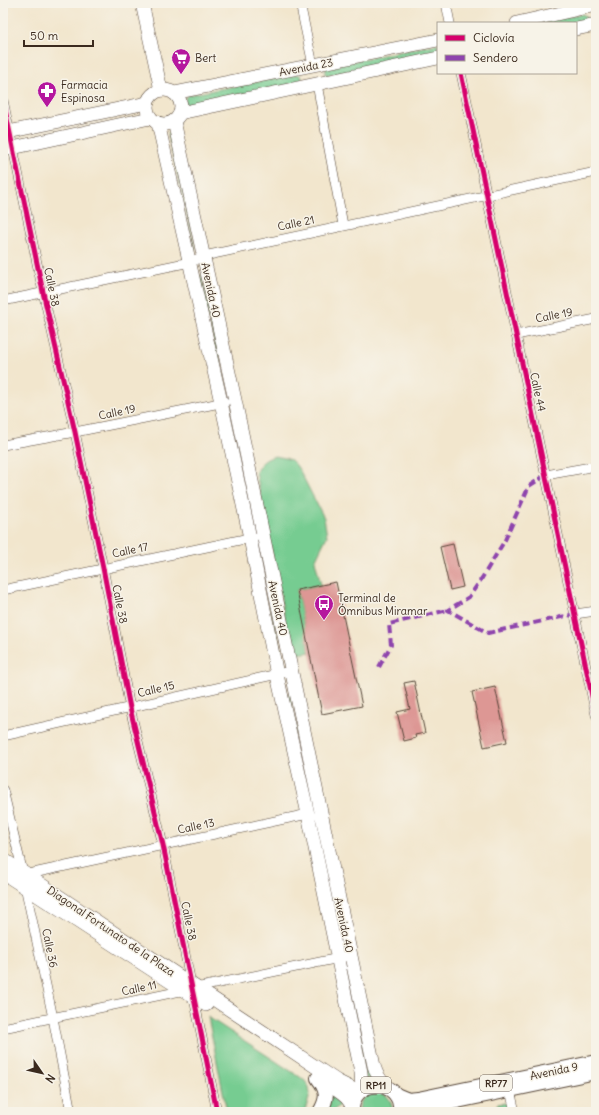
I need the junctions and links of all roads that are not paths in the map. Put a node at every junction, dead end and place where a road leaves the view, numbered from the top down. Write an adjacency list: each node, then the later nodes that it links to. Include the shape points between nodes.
1 (142, 3): 14 (main road)
2 (300, 3): 11 (street)
3 (446, 3): 5 (street)
4 (595, 8): 6 (main road)
5 (450, 22)
6 (522, 22)
7 (596, 25): 8 (main road)
8 (577, 30)
9 (437, 40): 11 (main road, Avenida 23)
10 (437, 58): 13 (main road, Avenida 23)
11 (313, 65): 13 (main road); 15 (main road, Avenida 23)
12 (461, 74): 23 (street, Calle 44)
13 (317, 84): 18 (main road, Avenida 23); 24 (street)
14 (160, 90): 15 (main road); 17 (main road, via 152,95)
15 (174, 93): 18 (main road, Avenida 40 / RP11, via 181,107)
16 (3, 100): 20 (street, Calle 38)
17 (148, 103): 19 (main road, Avenida 40 / RP11, via 147,108); 20 (main road)
18 (177, 117): 19 (main road, via 166,124); 25 (main road, Avenida 40 / RP11)
19 (154, 120): 21 (main road); 26 (main road, Avenida 40 / RP11)
20 (6, 133): 21 (street, Calle 38)
21 (8, 149): 27 (street, Calle 38)
22 (596, 172): 23 (street, Calle 21)
23 (486, 195): 24 (street, Calle 21); 30 (street, Calle 44)
24 (343, 226): 25 (street, Calle 21)
25 (204, 256): 26 (street, Calle 21); 31 (main road, Avenida 40 / RP11)
26 (190, 262): 27 (street, Calle 21); 32 (main road, Avenida 40 / RP11)
27 (43, 292): 28 (street, Calle 21); 33 (street, Calle 38)
28 (3, 300)
29 (596, 319): 30 (street, Calle 19)
30 (516, 335): 36 (street, Calle 44)
31 (235, 400): 32 (street, Calle 19); 37 (main road, Avenida 40 / RP11)
32 (222, 402): 33 (street, Calle 19); 38 (main road, Avenida 40 / RP11)
33 (75, 432): 34 (street, Calle 19); 39 (street, Calle 38)
34 (3, 446)
35 (596, 466): 36 (street)
36 (546, 475): 42 (street, Calle 44)
37 (263, 535): 38 (street, Calle 17); 43 (main road, Avenida 40 / RP11)
38 (250, 538): 39 (street, Calle 17); 44 (main road, Avenida 40 / RP11)
39 (103, 568): 40 (street, Calle 17); 45 (street, Calle 38)
40 (3, 590)
41 (596, 611): 42 (street)
42 (575, 614): 46 (street, Calle 44)
43 (291, 671): 44 (street, Calle 15); 50 (main road, Avenida 40 / RP11)
44 (277, 674): 45 (street, Calle 15); 49 (main road, Avenida 40 / RP11)
45 (130, 708): 47 (street, Calle 15); 51 (street, Calle 38)
46 (596, 715)
47 (3, 736)
48 (3, 790): 53 (street, Calle 36)
49 (308, 814): 50 (street); 51 (street, Calle 13); 55 (main road, Avenida 40 / RP11)
50 (323, 821): 54 (main road, Avenida 40 / RP11)
51 (163, 845): 53 (street, Calle 13); 56 (street, Calle 38)
52 (3, 859): 53 (main road, Diagonal Fortunato de la Plaza)
53 (16, 877): 56 (main road, Diagonal Fortunato de la Plaza); 57 (street, Calle 36)
54 (351, 956): 55 (street, Calle 11); 64 (main road, Avenida 40 / RP11, via 376,1073)
55 (338, 959): 56 (street, Calle 11); 62 (main road, Avenida 40 / RP11, via 360,1072)
56 (192, 990): 57 (street, Calle 11); 61 (main road, Diagonal Fortunato de la Plaza); 62 (main road, Diagonal Fortunato de la Plaza, via 342,1084); 67 (street, Calle 38)
57 (53, 1018): 58 (street, Calle 11); 66 (street, Calle 36)
58 (3, 1028)
59 (596, 1062): 64 (main road, Avenida 9 / RP77, via 418,1099 408,1100)
60 (596, 1072): 63 (main road, Avenida 9 / RP77)
61 (318, 1078): 65 (main road, Diagonal Fortunato de la Plaza, via 343,1095 349,1101); 68 (main road, via 326,1094)
62 (361, 1090): 64 (main road, RP11, via 379,1085); 65 (main road, RP11, via 356,1095)
63 (510, 1090): 70 (main road, Avenida 9 / RP77); 71 (street)
64 (393, 1092): 69 (main road, RP11, via 399,1102)
65 (351, 1110)
66 (71, 1112)
67 (217, 1112)
68 (320, 1112)
69 (400, 1112)
70 (411, 1112)
71 (515, 1112)

